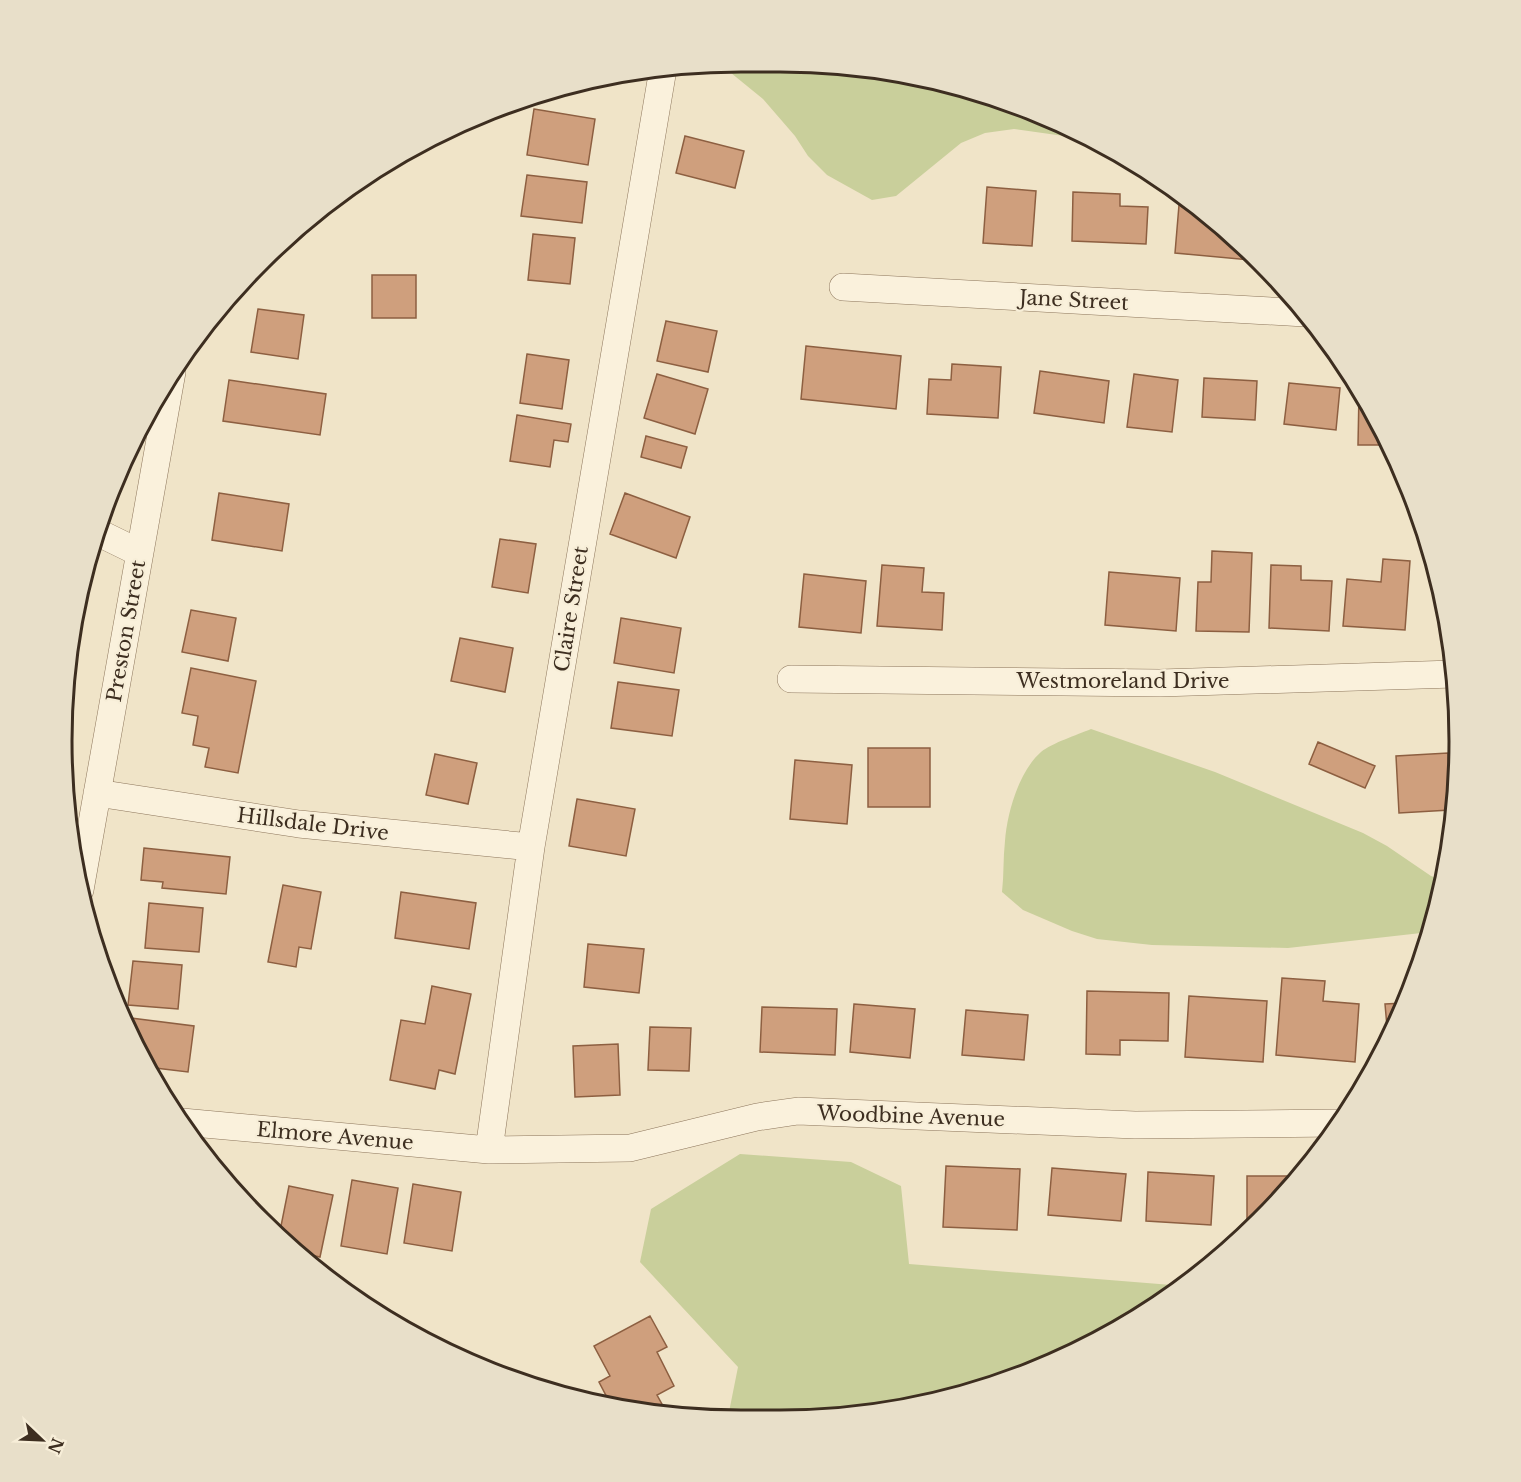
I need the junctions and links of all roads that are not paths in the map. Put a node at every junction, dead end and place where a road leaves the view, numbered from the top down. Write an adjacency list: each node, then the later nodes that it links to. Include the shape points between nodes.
1 (662, 77): 10 (street, Claire Street)
2 (843, 287): 3 (street, Jane Street)
3 (1293, 312)
4 (168, 397): 6 (street, Preston Street)
5 (105, 536): 6 (street)
6 (140, 553): 9 (street, Preston Street)
7 (1445, 674): 8 (street, Westmoreland Drive, via 1160,683)
8 (791, 679)
9 (97, 793): 10 (street, Hillsdale Drive, via 299,824); 11 (street, Preston Street)
10 (531, 848): 14 (street, Claire Street)
11 (82, 854)
12 (192, 1123): 14 (street, Elmore Avenue)
13 (1329, 1123): 14 (street, Woodbine Avenue, via 1135,1125 798,1111 630,1148)
14 (489, 1150)

